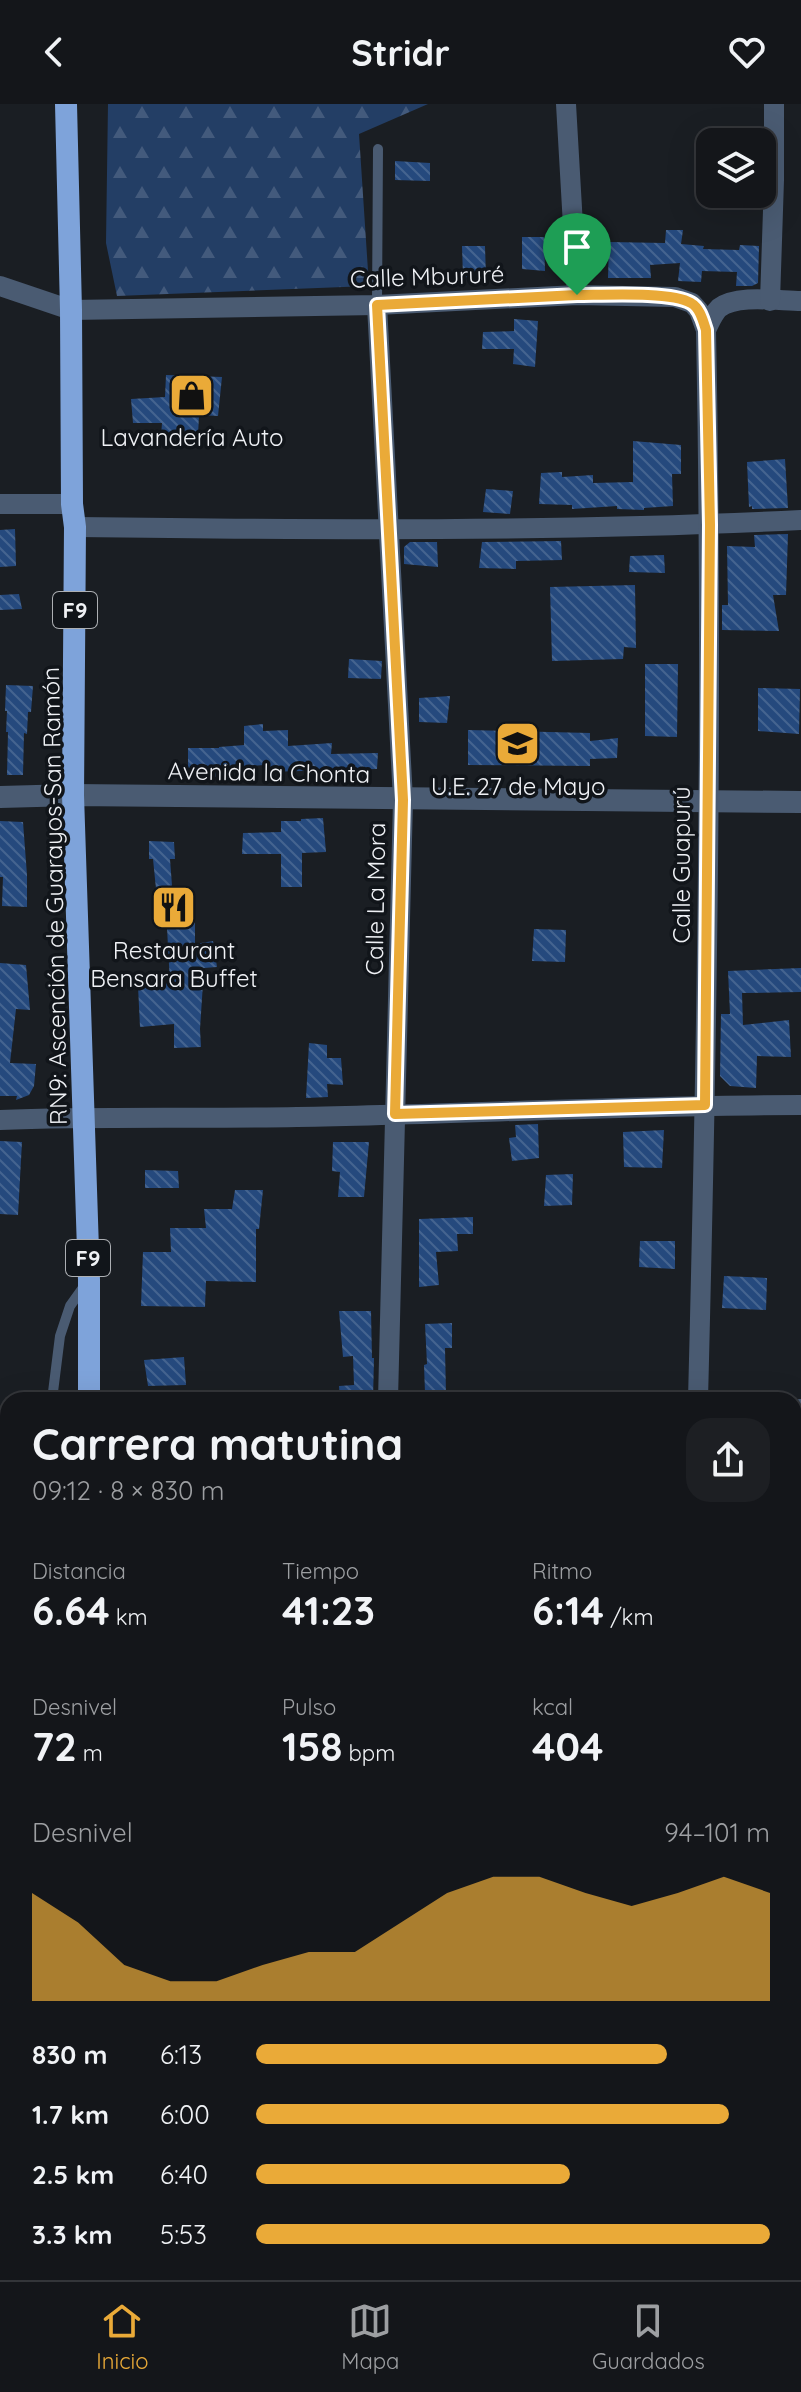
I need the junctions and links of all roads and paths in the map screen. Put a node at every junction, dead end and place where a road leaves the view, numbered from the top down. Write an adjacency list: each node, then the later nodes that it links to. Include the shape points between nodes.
1 (66, 104): 12 (highway, RN9: Ascención de Guarayos-San Ramón / F9)
2 (566, 104): 6 (street)
3 (774, 104): 9 (street)
4 (378, 149): 11 (lane)
5 (0, 286): 12 (street, Calle Mbururé)
6 (577, 295): 7 (street, Calle Mbururé); 11 (street, Calle Mbururé)
7 (675, 297): 8 (street, Calle Mbururé); 13 (street, via 692,303)
8 (736, 300): 9 (street); 13 (street, via 722,306)
9 (770, 301): 10 (street)
10 (801, 301)
11 (377, 305): 12 (street, Calle Mbururé); 19 (street, Calle La Mora)
12 (71, 310): 15 (highway, RN9: Ascención de Guarayos-San Ramón / F9)
13 (706, 330): 17 (street, Calle Guapurú)
14 (0, 504): 15 (street)
15 (72, 504): 18 (highway, RN9: Ascención de Guarayos-San Ramón / F9)
16 (801, 520): 17 (street)
17 (710, 525): 19 (street); 23 (street, Calle Guapurú)
18 (75, 527): 19 (street); 20 (highway, RN9: Ascención de Guarayos-San Ramón / F9)
19 (389, 531): 22 (street, Calle La Mora)
20 (73, 795): 21 (street, Avenida la Chonta); 22 (street, Avenida la Chonta); 28 (highway, RN9: Ascención de Guarayos-San Ramón / F9)
21 (0, 797)
22 (403, 800): 23 (street, Avenida la Chonta); 27 (street, Calle La Mora)
23 (707, 802): 24 (street, Avenida la Chonta); 25 (street, Calle Guapurú)
24 (801, 802)
25 (705, 1105): 26 (street); 27 (street); 34 (street, Calle Guapurú)
26 (801, 1105)
27 (395, 1114): 28 (street); 33 (street, Calle La Mora)
28 (84, 1117): 29 (street); 30 (highway, RN9: Ascención de Guarayos-San Ramón / F9)
29 (0, 1120)
30 (89, 1280): 31 (lane, via 70,1306 60,1336); 32 (highway, RN9: Ascención de Guarayos-San Ramón / F9)
31 (53, 1392)
32 (89, 1392)
33 (388, 1392)
34 (698, 1392)

